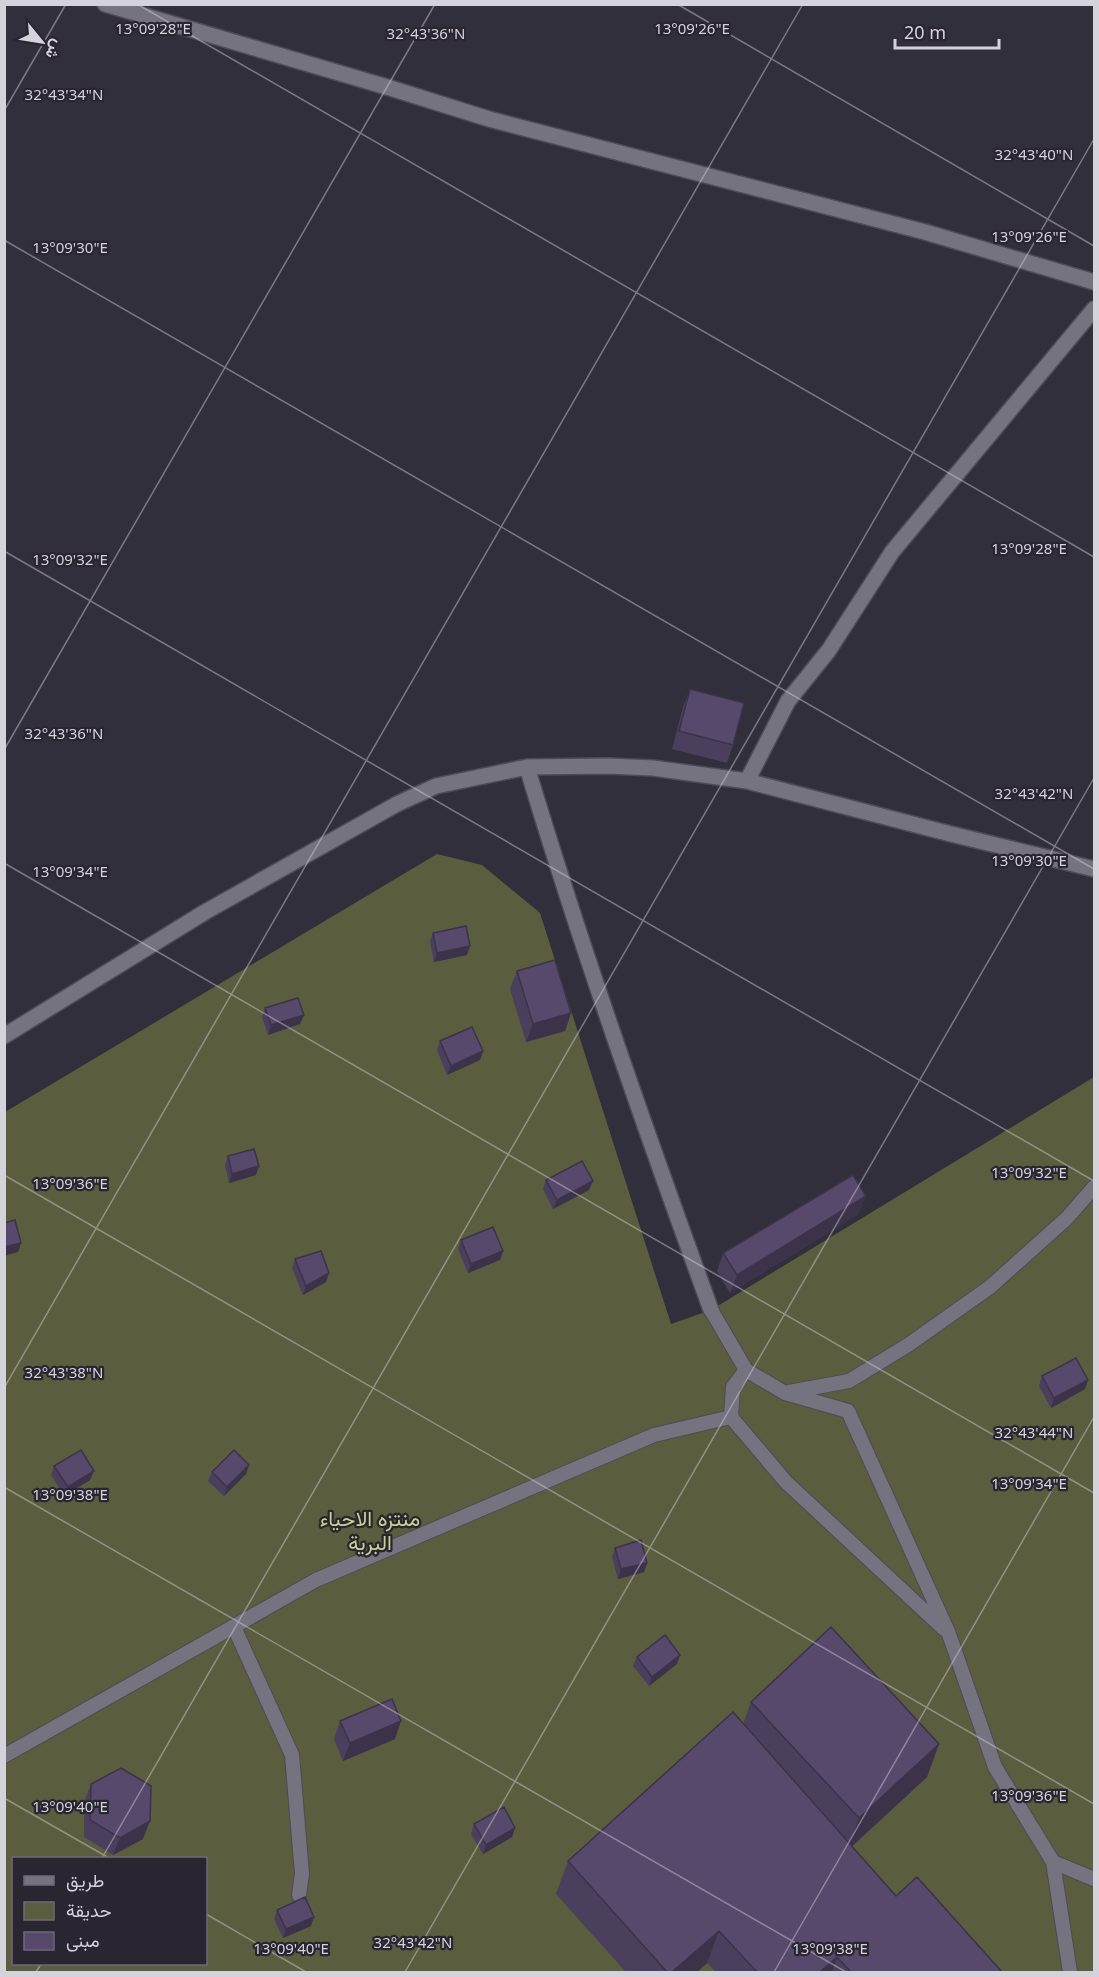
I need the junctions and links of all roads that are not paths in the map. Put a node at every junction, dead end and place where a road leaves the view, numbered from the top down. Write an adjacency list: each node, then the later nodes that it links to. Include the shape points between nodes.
1 (105, 4): 2 (street, via 489,119 924,231)
2 (1095, 282)
3 (1095, 309): 5 (street, via 891,552 829,650 788,701)
4 (527, 767): 5 (street, via 653,768); 7 (street, via 436,786 397,804 205,912); 9 (street, via 556,865)
5 (747, 781): 6 (street)
6 (1095, 869)
7 (4, 1036)
8 (1095, 1186): 11 (lane, via 1067,1218 990,1287 908,1345 849,1381)
9 (711, 1310): 10 (lane)
10 (746, 1370): 11 (lane); 12 (lane, via 733,1387)
11 (785, 1393): 14 (lane, via 848,1411)
12 (731, 1417): 13 (lane, via 654,1435 316,1580); 14 (lane, via 786,1482)
13 (234, 1627): 15 (lane); 18 (lane, via 292,1755 302,1874)
14 (950, 1634): 16 (lane, via 995,1767)
15 (4, 1756)
16 (1053, 1862): 17 (lane); 19 (lane)
17 (1095, 1879)
18 (299, 1895)
19 (1070, 1972)

